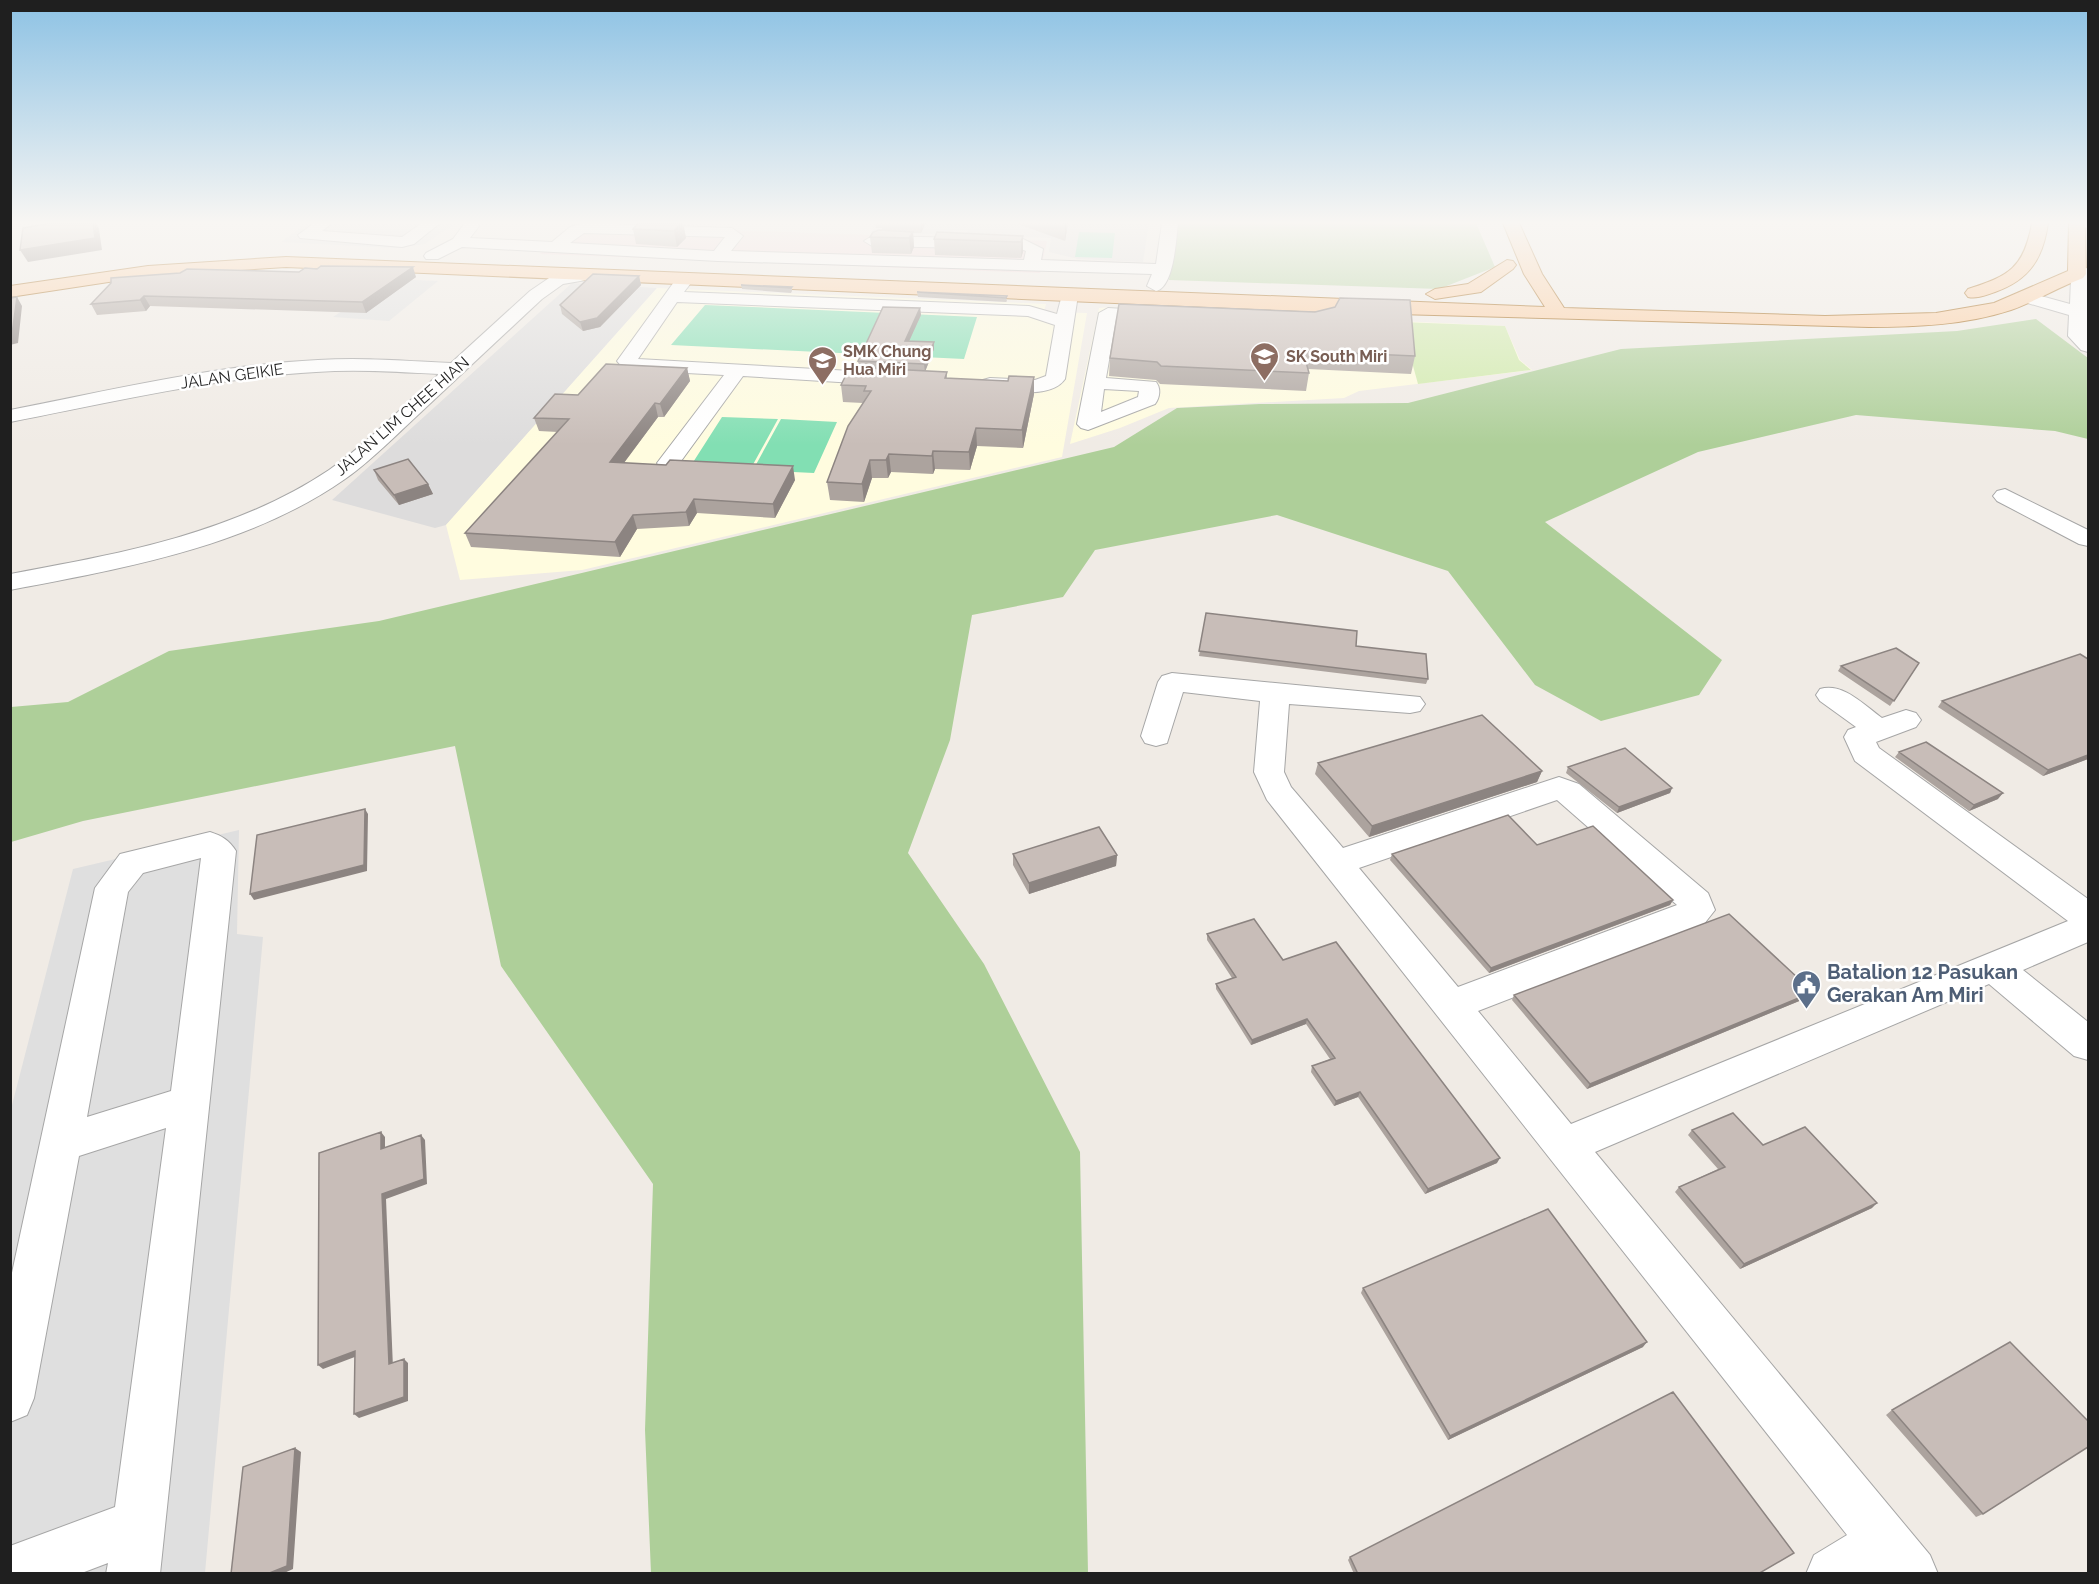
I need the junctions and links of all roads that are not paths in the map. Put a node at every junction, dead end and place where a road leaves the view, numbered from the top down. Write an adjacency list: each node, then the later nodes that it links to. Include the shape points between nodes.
1 (522, 297): 19 (street, JALAN LIM CHEE HIAN)
2 (673, 297): 17 (street, via 1029,311); 20 (street, via 627,361 638,366)
3 (1069, 297): 17 (street)
4 (1114, 297): 14 (main road)
5 (1397, 297): 6 (main road)
6 (1521, 297): 14 (main road); 15 (main road)
7 (1548, 297): 15 (main road)
8 (1587, 297): 13 (main road)
9 (1955, 297): 13 (main road, via 1872,310)
10 (2021, 297): 15 (main road, via 2002,306 1966,314 1903,321 1825,322)
11 (2026, 297): 16 (street)
12 (2079, 297): 16 (street)
13 (1616, 305): 15 (main road)
14 (1324, 306): 23 (street, via 1326,318 1312,322 1108,314)
15 (1555, 308)
16 (2078, 312): 18 (street, via 2077,336)
17 (1065, 322): 22 (street, via 1055,379 1037,386)
18 (2088, 346)
19 (457, 369): 24 (street, JALAN GEIKIE, via 298,367 200,380); 28 (street, JALAN LIM CHEE HIAN, via 359,458 286,504 174,547)
20 (737, 371): 21 (street); 25 (street)
21 (903, 380)
22 (974, 383)
23 (1095, 383)
24 (10, 416)
25 (668, 463)
26 (2005, 496): 27 (street)
27 (2088, 539)
28 (10, 582)
29 (1275, 694): 31 (street); 32 (street, via 1172,682); 33 (street, via 1269,772 1278,792)
30 (1830, 695): 34 (street, via 1893,725 1859,737 1866,754)
31 (1410, 704)
32 (1156, 736)
33 (1334, 864): 37 (street); 37 (street, via 1560,788 1696,902 1698,910 1692,914)
34 (2088, 917)
35 (2088, 927): 36 (street)
36 (1994, 966): 38 (street); 41 (street)
37 (1450, 1006): 41 (street)
38 (2088, 1044)
39 (189, 1102): 40 (street); 40 (street, via 219,850 210,844 132,863 112,888); 43 (street)
40 (62, 1143): 42 (street)
41 (1564, 1146): 44 (street)
42 (10, 1398)
43 (136, 1549): 45 (street)
44 (1898, 1558): 46 (street)
45 (10, 1573)
46 (1833, 1574)

